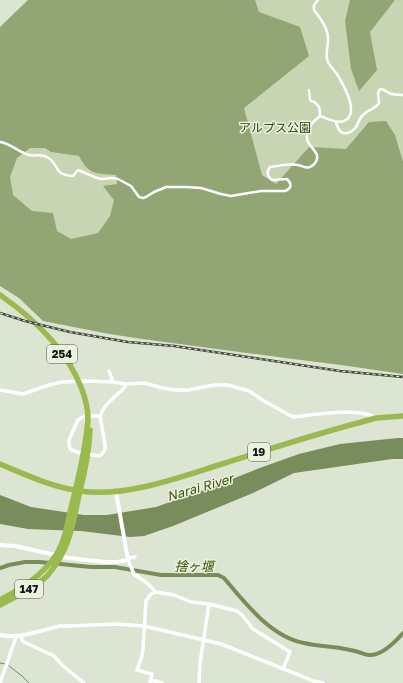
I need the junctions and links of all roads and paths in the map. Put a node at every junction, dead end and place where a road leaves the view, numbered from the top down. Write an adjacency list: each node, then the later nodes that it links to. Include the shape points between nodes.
1 (318, 0): 5 (street, via 314,10 328,37 325,55 343,86 352,111 348,118)
2 (309, 90): 4 (street, via 310,100 320,108)
3 (403, 95): 5 (street, via 380,89 379,104 374,110 360,117 352,132 344,134 339,131)
4 (320, 116): 5 (street); 6 (street, via 311,124 307,133 308,142 317,155 314,165 309,168 298,165 270,167 267,172 272,180 287,179 291,184 289,190 231,196 201,188 166,187 146,197 139,197 130,186 118,179 97,178 78,170 73,176 62,174 52,160 43,155 31,156)
5 (336, 123)
6 (0, 142)
7 (0, 295): 15 (highway, 254, via 47,336 77,378 82,388 90,425 90,437)
8 (109, 371): 9 (street)
9 (113, 382): 10 (street); 11 (street, via 62,382 23,394)
10 (126, 384): 12 (street); 14 (street, via 144,383 175,390 214,385 228,386 249,391 264,402 294,417 360,413)
11 (0, 390)
12 (100, 416): 15 (street, via 105,450 99,456); 15 (street, via 84,416 78,420 69,440 70,449)
13 (403, 416): 14 (highway, 19)
14 (376, 418): 17 (highway, 19, via 140,488)
15 (85, 454): 18 (highway, 254)
16 (0, 464): 18 (highway, 19)
17 (116, 492): 18 (highway, 19); 22 (street)
18 (77, 494): 20 (highway, 147)
19 (0, 545): 20 (street)
20 (59, 555): 22 (street, via 105,562 117,562); 23 (highway, 147)
21 (135, 556): 22 (street)
22 (128, 557): 24 (street, via 134,574)
23 (50, 567): 25 (highway, 147); 27 (highway, 147, via 47,575 37,584)
24 (156, 592): 26 (street, via 174,595 191,602); 28 (street, via 146,601)
25 (0, 600)
26 (209, 604): 32 (street); 33 (street, via 237,611 253,629 290,652)
27 (0, 605)
28 (144, 626): 29 (street, via 60,626); 32 (street); 34 (street, via 142,656 137,670 152,674)
29 (37, 632): 31 (street)
30 (0, 635): 31 (street)
31 (19, 636): 35 (street); 36 (street, via 24,642 54,656)
32 (204, 639): 33 (street); 38 (street)
33 (283, 669): 39 (street)
34 (150, 682): 37 (street)
35 (0, 683)
36 (84, 683)
37 (162, 683)
38 (199, 683)
39 (323, 683)

